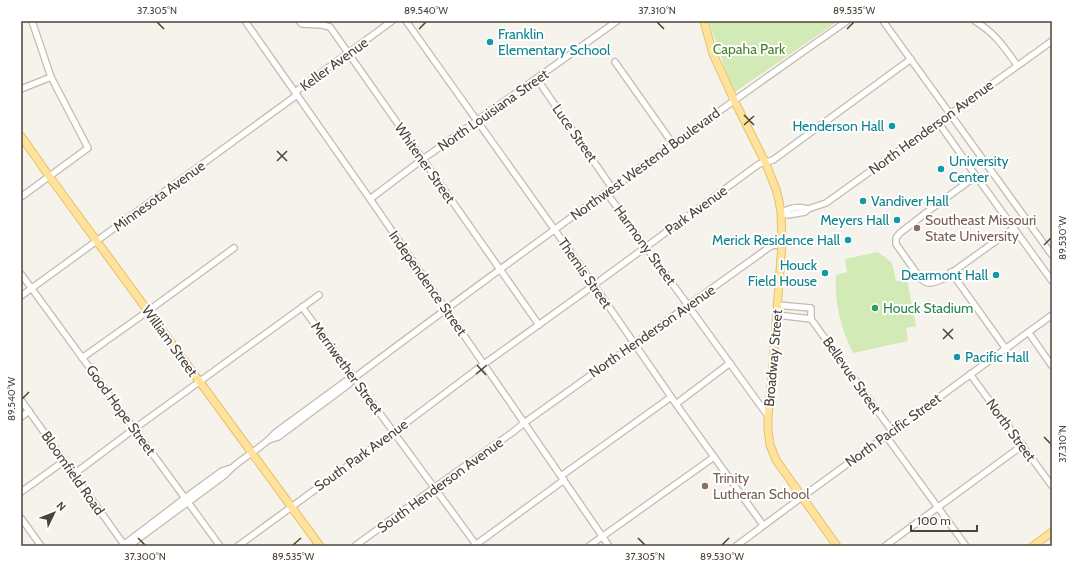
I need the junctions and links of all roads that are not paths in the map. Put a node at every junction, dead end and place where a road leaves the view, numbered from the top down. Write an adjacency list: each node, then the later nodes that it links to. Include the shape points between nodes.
1 (32, 21): 16 (street)
2 (244, 21): 19 (street, Independence Street)
3 (299, 21): 12 (street, Whitener Street, via 302,24 330,27)
4 (392, 21): 12 (street, Keller Avenue)
5 (406, 21): 22 (street, Themis Street)
6 (704, 21): 20 (main road, Broadway Street, via 713,54)
7 (847, 21): 20 (street, Northwest Westend Boulevard)
8 (883, 21): 13 (street)
9 (975, 21): 15 (street, via 998,38)
10 (615, 22): 17 (street, North Louisiana Street)
11 (1052, 40): 15 (street, North Henderson Avenue)
12 (348, 53): 19 (street, Keller Avenue); 26 (street, Whitener Street)
13 (911, 60): 21 (street); 27 (street, Park Avenue, via 773,160)
14 (615, 62): 25 (street)
15 (1017, 65): 21 (street, North Henderson Avenue)
16 (51, 77): 18 (street); 28 (street, via 88,148)
17 (537, 79): 22 (street, North Louisiana Street); 30 (street, Luce Street)
18 (21, 89)
19 (296, 94): 33 (street, Independence Street); 37 (street, Minnesota Avenue)
20 (734, 100): 25 (street, Northwest Westend Boulevard); 27 (main road, Broadway Street)
21 (950, 114): 23 (street, North Henderson Avenue); 41 (street)
22 (477, 121): 26 (street, North Louisiana Street); 36 (street, Themis Street)
23 (938, 122): 29 (street); 34 (street, North Henderson Avenue, via 826,203 808,209 787,209)
24 (21, 136): 28 (main road, William Street)
25 (673, 144): 30 (street, Northwest Westend Boulevard)
26 (423, 159): 33 (street, North Louisiana Street); 42 (street, Whitener Street)
27 (765, 162): 34 (main road, Broadway Street, via 776,189); 39 (street, Park Avenue)
28 (49, 176): 32 (street); 37 (main road, William Street)
29 (976, 176): 35 (street); 43 (street, via 896,238 896,244 924,282 933,283)
30 (612, 188): 31 (street, Northwest Westend Boulevard)
31 (606, 192): 36 (street, Northwest Westend Boulevard); 39 (street, Harmony Street)
32 (21, 197)
33 (370, 199): 53 (street, Independence Street)
34 (781, 213): 38 (main road, Broadway Street)
35 (1014, 228): 43 (street); 45 (street)
36 (554, 230): 42 (street, Northwest Westend Boulevard); 46 (street, Themis Street)
37 (96, 241): 47 (street, Minnesota Avenue); 54 (main road, William Street)
38 (782, 244): 50 (main road, Broadway Street); 51 (street, North Henderson Avenue, via 771,246)
39 (646, 247): 46 (street, Park Avenue); 51 (street, Harmony Street)
40 (234, 248): 54 (street)
41 (1052, 255)
42 (499, 270): 53 (street, Northwest Westend Boulevard); 58 (street, Whitener Street)
43 (951, 272): 61 (street)
44 (21, 274): 47 (street, Good Hope Street)
45 (1052, 280)
46 (594, 286): 58 (street, Park Avenue); 60 (street, Themis Street)
47 (31, 288): 49 (street, Minnesota Avenue); 62 (street, Good Hope Street)
48 (319, 295): 52 (street)
49 (21, 296)
50 (777, 305): 55 (main road, Broadway Street); 57 (street, via 811,308)
51 (688, 306): 60 (street, North Henderson Avenue); 63 (street, Harmony Street)
52 (302, 307): 67 (street, Merriwether Street); 68 (street)
53 (445, 309): 64 (street, Independence Street); 67 (street, Northwest Westend Boulevard)
54 (148, 311): 62 (street); 68 (main road, William Street)
55 (777, 315): 57 (street); 73 (main road, Broadway Street)
56 (1052, 315): 59 (street, North Pacific Street)
57 (811, 318): 77 (street, Bellevue Street)
58 (539, 325): 64 (street, Park Avenue)
59 (1029, 332): 61 (street, North Pacific Street); 65 (street)
60 (634, 344): 69 (street, Themis Street); 75 (street, North Henderson Avenue)
61 (1006, 349): 66 (street, North Pacific Street)
62 (82, 358): 76 (street, Good Hope Street)
63 (730, 363): 71 (street); 73 (street, Harmony Street)
64 (484, 364): 75 (street, Independence Street); 78 (street, South Park Avenue)
65 (1052, 366)
66 (970, 374): 77 (street, North Pacific Street); 80 (street, North Street)
67 (354, 378): 78 (street, Merriwether Street); 81 (street, Northwest Westend Boulevard, via 346,381 275,433)
68 (200, 382): 76 (street); 81 (main road, William Street)
69 (671, 397): 71 (street, Themis Street); 85 (street)
70 (21, 400): 72 (street, Bloomfield Road)
71 (676, 404): 82 (street, Themis Street)
72 (29, 411): 74 (street); 83 (street, Bloomfield Road)
73 (768, 416): 89 (main road, Broadway Street, via 770,445 776,460)
74 (21, 417)
75 (524, 423): 85 (street, Independence Street); 87 (street, South Henderson Avenue)
76 (134, 429): 84 (street); 90 (street, Good Hope Street)
77 (892, 431): 79 (street, North Pacific Street)
78 (394, 432): 87 (street, Merriwether Street); 91 (street, South Park Avenue)
79 (886, 436): 89 (street, North Pacific Street); 92 (street)
80 (1023, 446): 86 (street, North Street); 92 (street)
81 (252, 453): 90 (street, Northwest Westend Boulevard, via 225,475); 91 (main road, William Street)
82 (714, 457): 94 (street, Themis Street); 96 (street)
83 (64, 461): 84 (street, Bloomfield Road); 88 (street)
84 (74, 474): 99 (street, Bloomfield Road)
85 (562, 478): 96 (street, Independence Street); 97 (street)
86 (1052, 486)
87 (434, 488): 97 (street, Merriwether Street); 103 (street, South Henderson Avenue)
88 (21, 492)
89 (802, 497): 94 (street, North Pacific Street); 107 (main road, Broadway Street)
90 (186, 500): 99 (street, Northwest Westend Boulevard, via 134,542); 100 (street, Good Hope Street)
91 (291, 507): 101 (street, South Park Avenue); 102 (main road, William Street)
92 (938, 507): 108 (street); 109 (street)
93 (21, 518): 98 (street)
94 (764, 525): 106 (street, North Pacific Street)
95 (1052, 532): 110 (main road)
96 (602, 536): 104 (street); 105 (street, Independence Street)
97 (475, 545)
98 (41, 546)
99 (124, 546)
100 (220, 546)
101 (238, 546)
102 (320, 546)
103 (356, 546)
104 (589, 546)
105 (609, 546)
106 (736, 546)
107 (837, 546)
108 (885, 546)
109 (966, 546)
110 (1033, 546)

